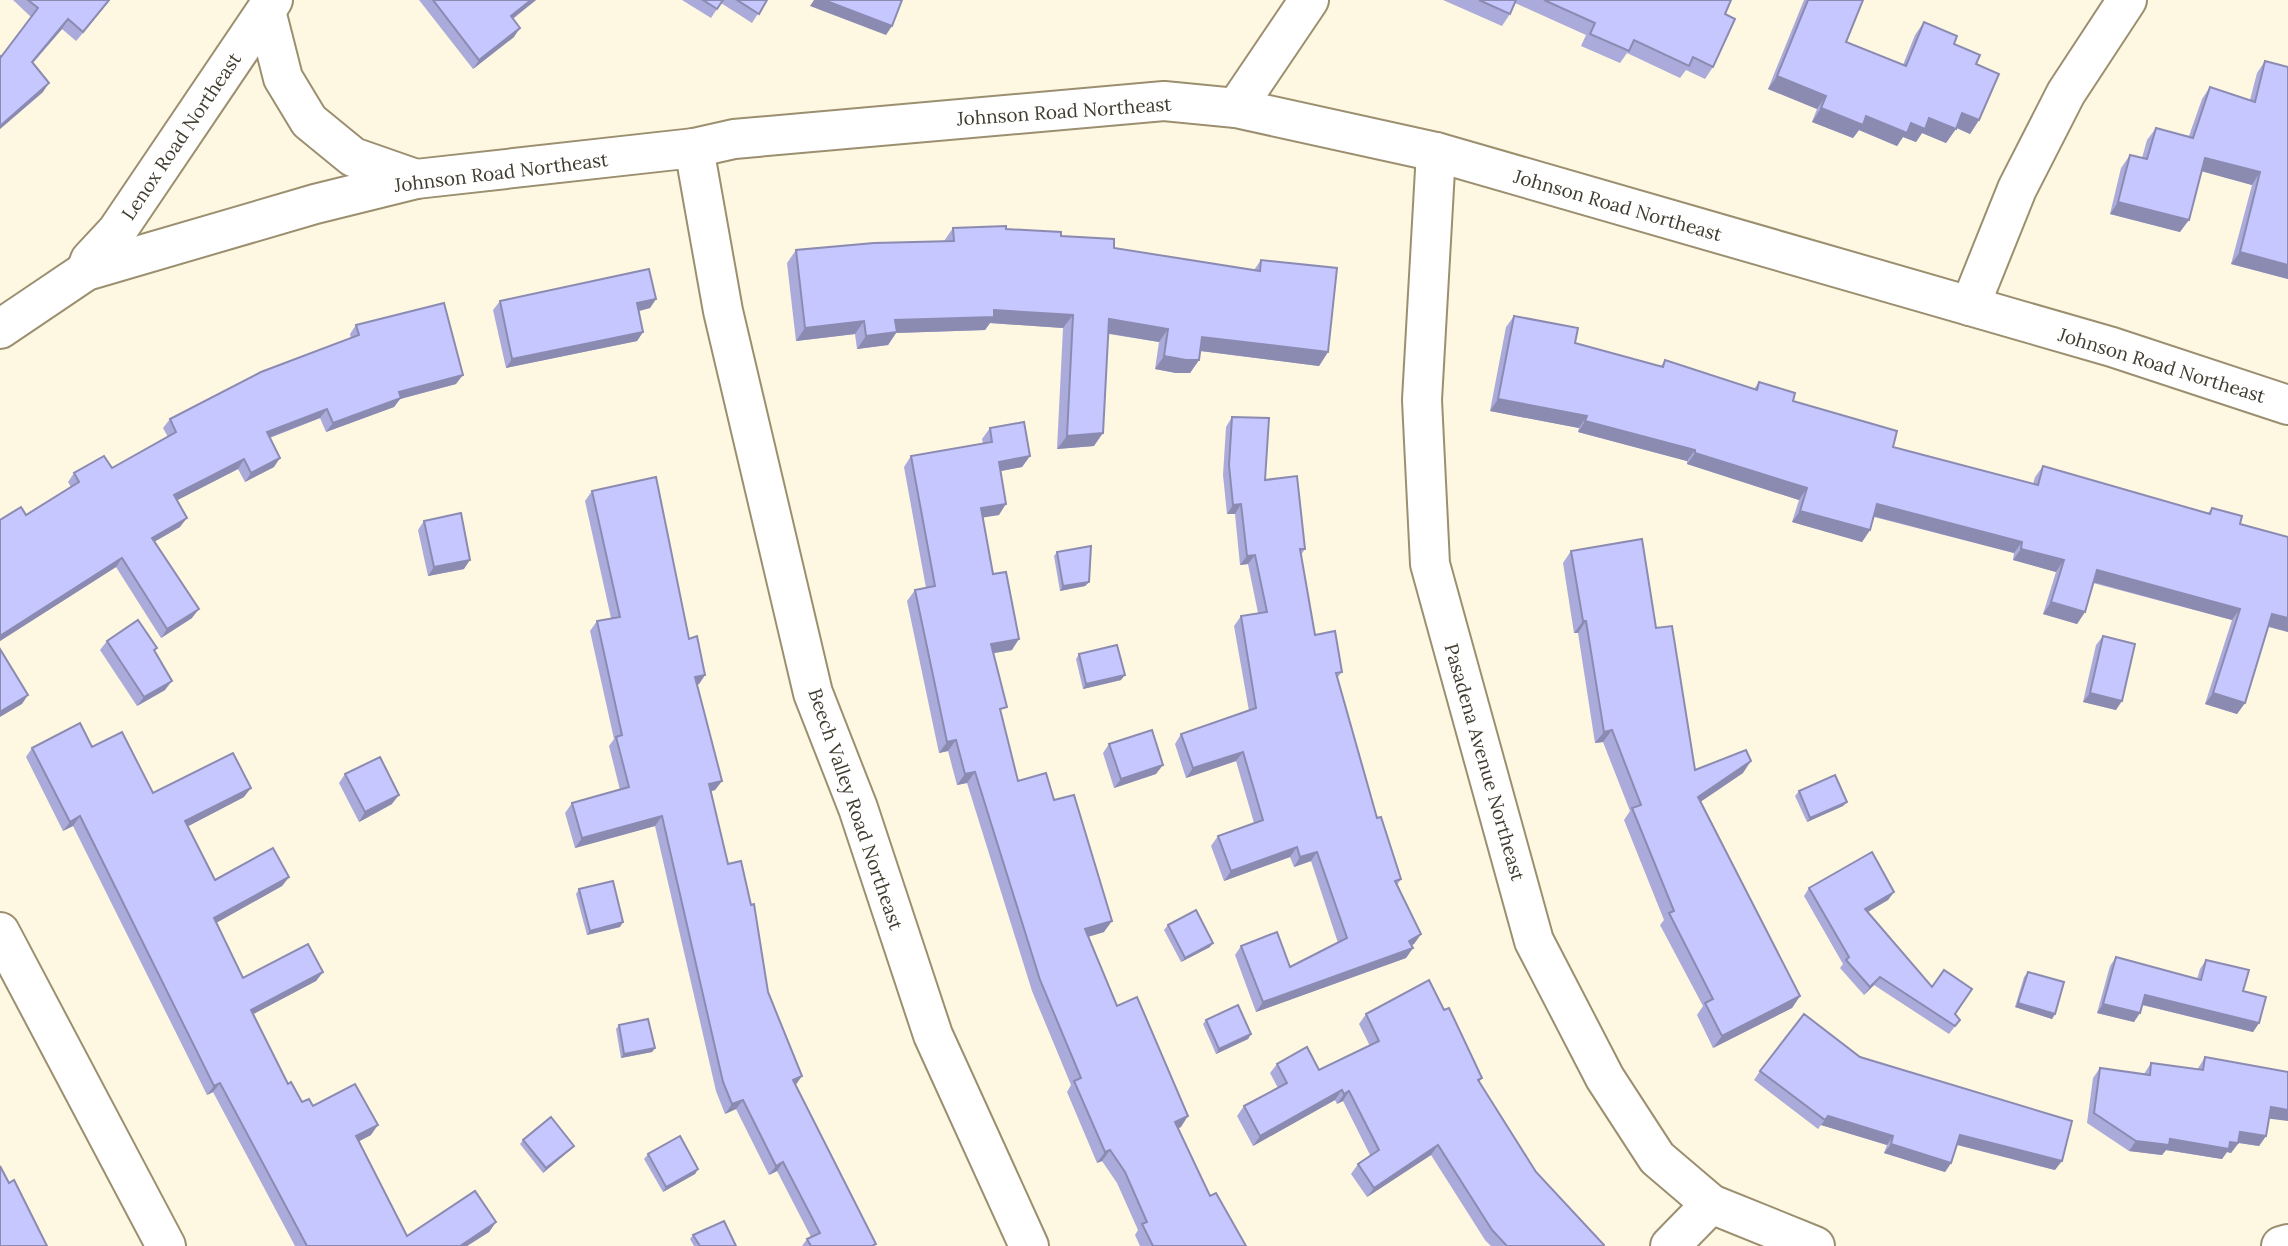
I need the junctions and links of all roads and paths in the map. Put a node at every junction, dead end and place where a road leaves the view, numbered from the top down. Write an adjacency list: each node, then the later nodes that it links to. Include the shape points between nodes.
1 (1309, 0): 4 (street)
2 (2127, 0): 9 (street, via 2066,93 2017,189)
3 (270, 5): 7 (street, via 283,78 309,121 353,157); 8 (street, Lenox Road Northeast)
4 (1236, 108): 5 (street, Johnson Road Northeast, via 1164,101 734,139); 6 (street, Johnson Road Northeast)
5 (694, 148): 7 (street, Johnson Road Northeast); 16 (street, Beech Valley Road Northeast, via 723,311 813,693 858,808 933,1035)
6 (1436, 152): 9 (street, Johnson Road Northeast); 13 (street, Pasadena Avenue Northeast, via 1422,400 1430,564 1535,941 1605,1078 1657,1158)
7 (416, 179): 8 (street, Johnson Road Northeast)
8 (86, 271): 10 (street, Johnson Road Northeast)
9 (1970, 306): 11 (street, Johnson Road Northeast)
10 (0, 329)
11 (2288, 405)
12 (0, 932): 15 (street)
13 (1711, 1204): 17 (street); 18 (street, Pasadena Avenue Northeast)
14 (2288, 1244): 19 (street)
15 (166, 1246)
16 (1029, 1246)
17 (1670, 1246)
18 (1815, 1246)
19 (2281, 1246)

